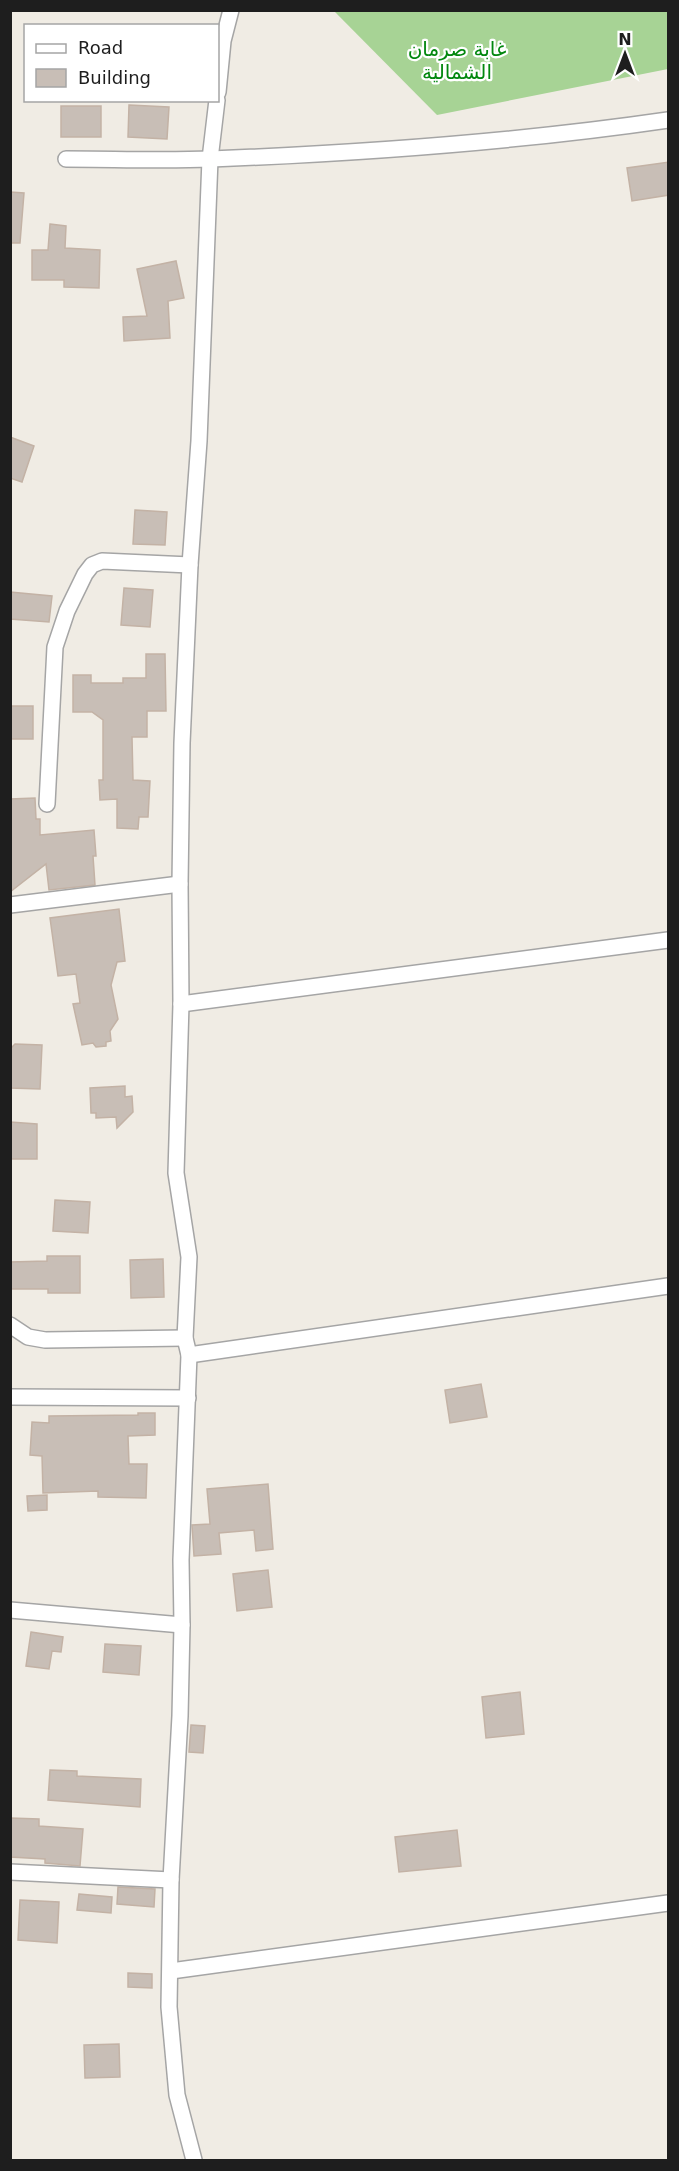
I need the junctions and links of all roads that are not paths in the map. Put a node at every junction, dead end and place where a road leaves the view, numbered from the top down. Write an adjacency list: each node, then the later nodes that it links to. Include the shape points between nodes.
1 (231, 10): 2 (street)
2 (219, 82)
3 (217, 102): 6 (street)
4 (669, 120): 6 (street, via 471,144)
5 (66, 159): 6 (street)
6 (210, 159): 7 (street)
7 (190, 565): 8 (street, via 102,561 85,574 55,647); 9 (street)
8 (47, 804)
9 (180, 885): 10 (street); 12 (street)
10 (10, 905)
11 (669, 940): 12 (street)
12 (181, 1004): 15 (street, via 176,1173 189,1257)
13 (669, 1286): 16 (street)
14 (10, 1325): 15 (street, via 28,1337 45,1340)
15 (185, 1338): 16 (street)
16 (189, 1355): 18 (street)
17 (10, 1397): 18 (street)
18 (188, 1398): 20 (street)
19 (10, 1610): 20 (street)
20 (182, 1625): 22 (street)
21 (10, 1872): 22 (street)
22 (171, 1880): 24 (street)
23 (669, 1903): 24 (street)
24 (171, 1971): 25 (street, via 170,2019 177,2096)
25 (194, 2160)

